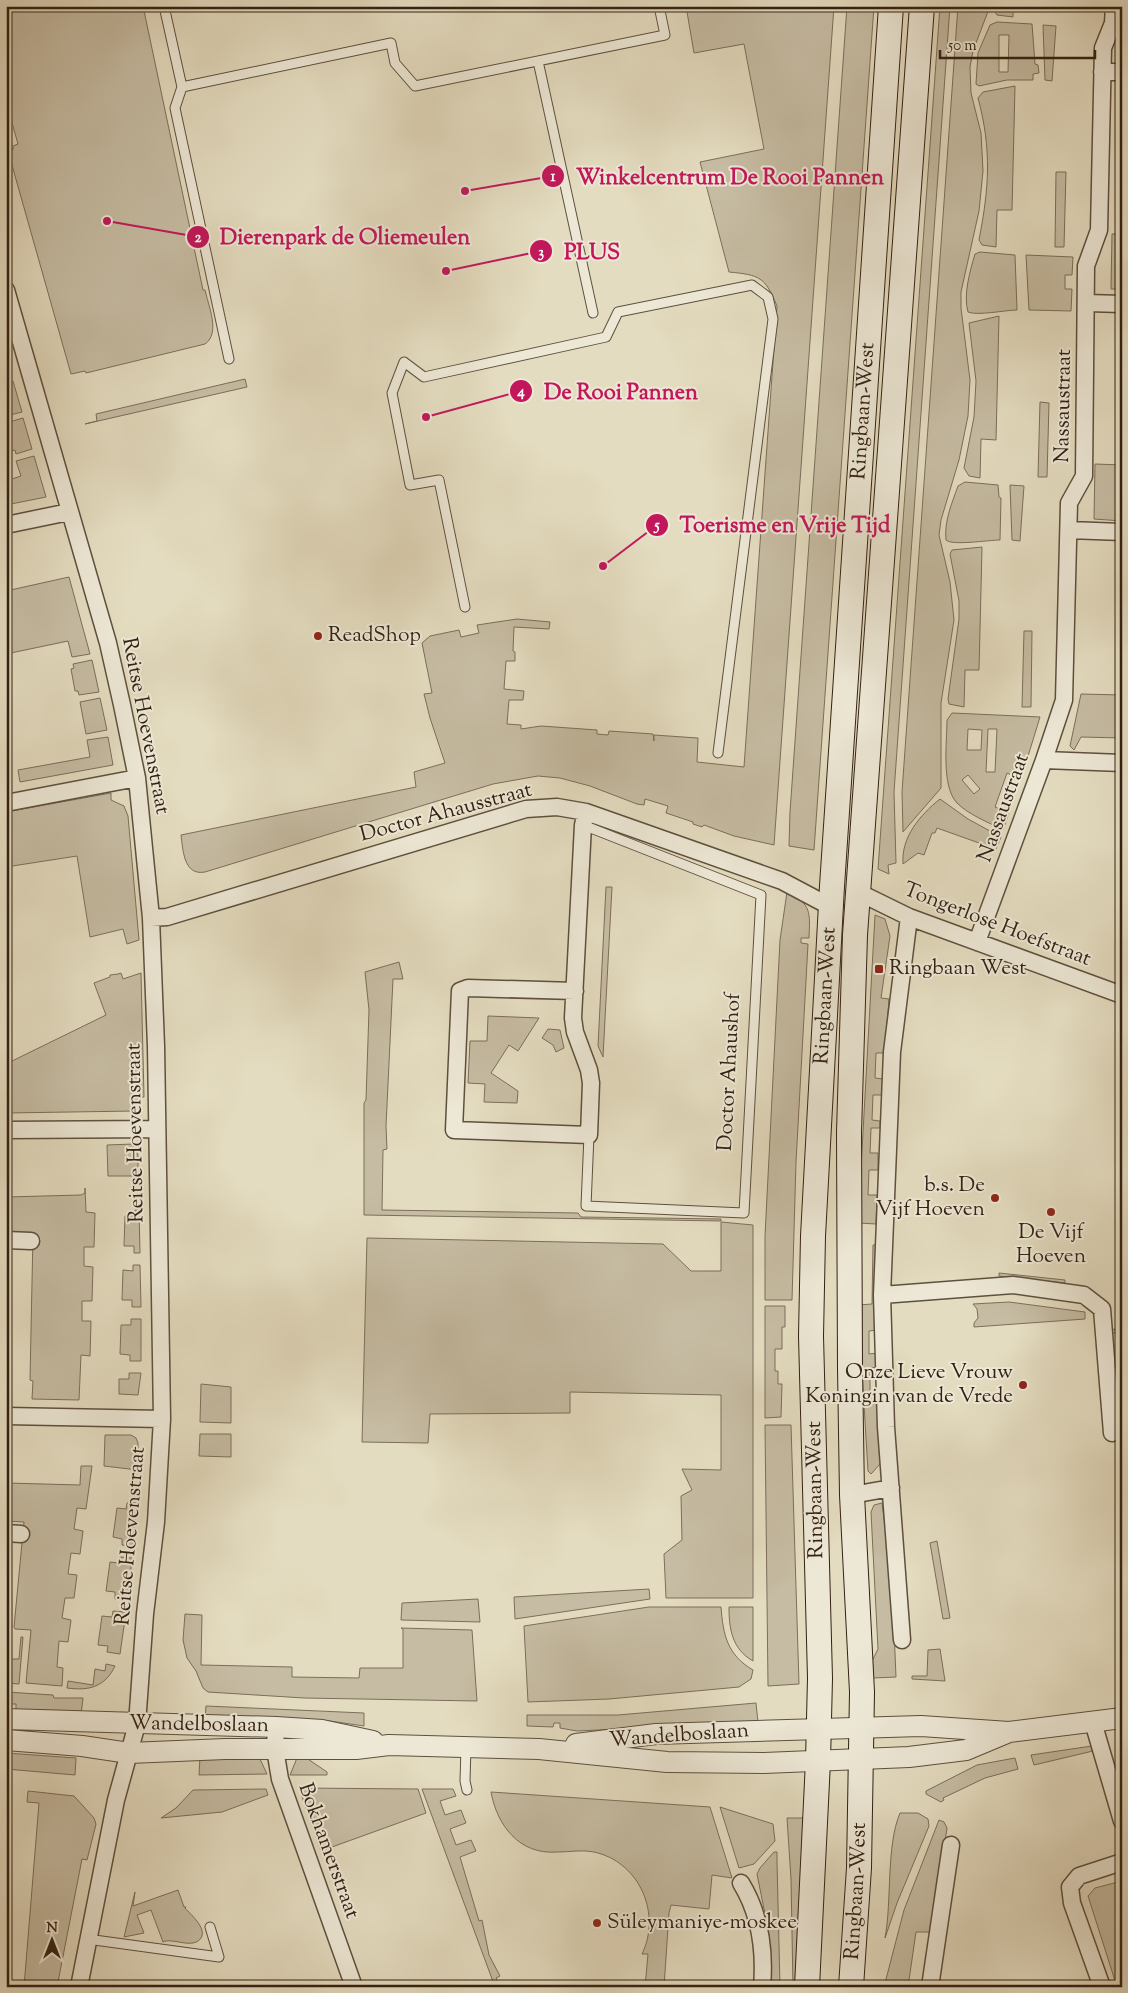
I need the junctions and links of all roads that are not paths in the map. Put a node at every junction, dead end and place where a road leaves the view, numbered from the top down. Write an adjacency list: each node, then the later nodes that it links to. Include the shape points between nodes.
1 (164, 6): 9 (lane)
2 (659, 6): 6 (lane, via 665,35)
3 (891, 6): 27 (main road, Ringbaan-West)
4 (922, 6): 26 (main road, Ringbaan-West)
5 (1114, 6): 7 (street, Nassaustraat, via 1113,23 1103,48)
6 (538, 60): 9 (lane, via 415,86 395,63 391,43); 13 (lane)
7 (1102, 72): 8 (street); 11 (street, Nassaustraat, via 1098,230 1086,266)
8 (1122, 72)
9 (182, 87): 14 (lane, via 174,108)
10 (6, 290): 15 (street, Reitse Hoevenstraat)
11 (1087, 303): 12 (street); 17 (street, Nassaustraat, via 1084,476 1069,503)
12 (1122, 304)
13 (593, 313)
14 (229, 360)
15 (68, 512): 16 (street); 23 (street, Reitse Hoevenstraat, via 108,643)
16 (6, 525)
17 (1069, 530): 18 (street); 21 (street, Nassaustraat, via 1064,700)
18 (1122, 532)
19 (465, 607): 20 (lane, via 438,480 410,485 392,393 404,362 424,377 606,337 618,312 752,285 768,297 772,319)
20 (718, 753)
21 (1044, 760): 22 (street); 30 (street, Nassaustraat)
22 (1122, 763)
23 (136, 778): 24 (street); 29 (street, Reitse Hoevenstraat)
24 (6, 803)
25 (584, 819): 27 (street, Doctor Ahausstraat, via 782,881); 29 (street, Doctor Ahausstraat, via 557,806 526,809 167,917); 31 (street, Doctor Ahaushof); 35 (lane, Doctor Ahaushof, via 761,895 744,1213 586,1206)
26 (858, 892): 28 (street, Tongerlose Hoefstraat); 43 (main road, Ringbaan-West, via 849,1132)
27 (831, 907): 51 (main road, Ringbaan-West, via 813,1236 811,1336)
28 (909, 917): 30 (street, Tongerlose Hoefstraat); 38 (street, via 892,1052)
29 (151, 918): 33 (street, Reitse Hoevenstraat)
30 (977, 942): 32 (street, Tongerlose Hoefstraat)
31 (575, 991): 35 (street, Doctor Ahaushof, via 575,1032 591,1083); 35 (street, via 468,988 460,991 454,1130)
32 (1122, 995)
33 (156, 1128): 34 (street); 40 (street, Reitse Hoevenstraat)
34 (6, 1130)
35 (589, 1135)
36 (6, 1240): 37 (street)
37 (30, 1241)
38 (882, 1295): 41 (street, via 1013,1285 1084,1295 1102,1309); 42 (street)
39 (6, 1416): 40 (street)
40 (162, 1419): 48 (street, Reitse Hoevenstraat)
41 (1112, 1433)
42 (891, 1488): 43 (street, Ringbaan-West); 44 (street)
43 (852, 1495): 50 (main road, Ringbaan-West)
44 (902, 1640)
45 (1122, 1718): 47 (street)
46 (6, 1720): 48 (street, Wandelboslaan)
47 (1093, 1722): 52 (street); 62 (street)
48 (137, 1724): 49 (street, Wandelboslaan); 58 (street, Reitse Hoevenstraat)
49 (276, 1727): 54 (street, Wandelboslaan, via 322,1730); 56 (street, Bokhamerstraat)
50 (862, 1728): 51 (street, Wandelboslaan); 52 (street, Wandelboslaan, via 921,1726); 59 (main road, Ringbaan-West)
51 (819, 1730): 57 (street, Wandelboslaan, via 656,1734); 60 (main road, Ringbaan-West)
52 (1009, 1732): 59 (street, Wandelboslaan, via 966,1750 909,1757)
53 (6, 1740): 58 (street, Wandelboslaan)
54 (389, 1745): 55 (street, Wandelboslaan); 56 (street, Wandelboslaan, via 356,1749)
55 (466, 1747): 57 (street, Wandelboslaan); 61 (lane)
56 (275, 1749): 58 (street, Wandelboslaan); 69 (street, Bokhamerstraat, via 280,1779)
57 (539, 1749): 60 (street, Wandelboslaan, via 667,1762)
58 (130, 1753): 67 (street, Reitse Hoevenstraat, via 116,1800)
59 (861, 1758): 60 (street, Wandelboslaan); 72 (main road, Ringbaan-West, via 859,1868)
60 (818, 1760): 71 (main road, Ringbaan-West)
61 (467, 1790)
62 (1122, 1821)
63 (951, 1845): 73 (street)
64 (1122, 1862): 74 (street, via 1079,1876 1070,1887 1072,1904)
65 (741, 1883): 70 (street, via 751,1899 758,1921 763,1955)
66 (210, 1927): 67 (lane, via 218,1957)
67 (87, 1939): 68 (street, Reitse Hoevenstraat)
68 (80, 1987)
69 (354, 1987)
70 (762, 1987)
71 (808, 1987)
72 (851, 1987)
73 (930, 1987)
74 (1102, 1987)

